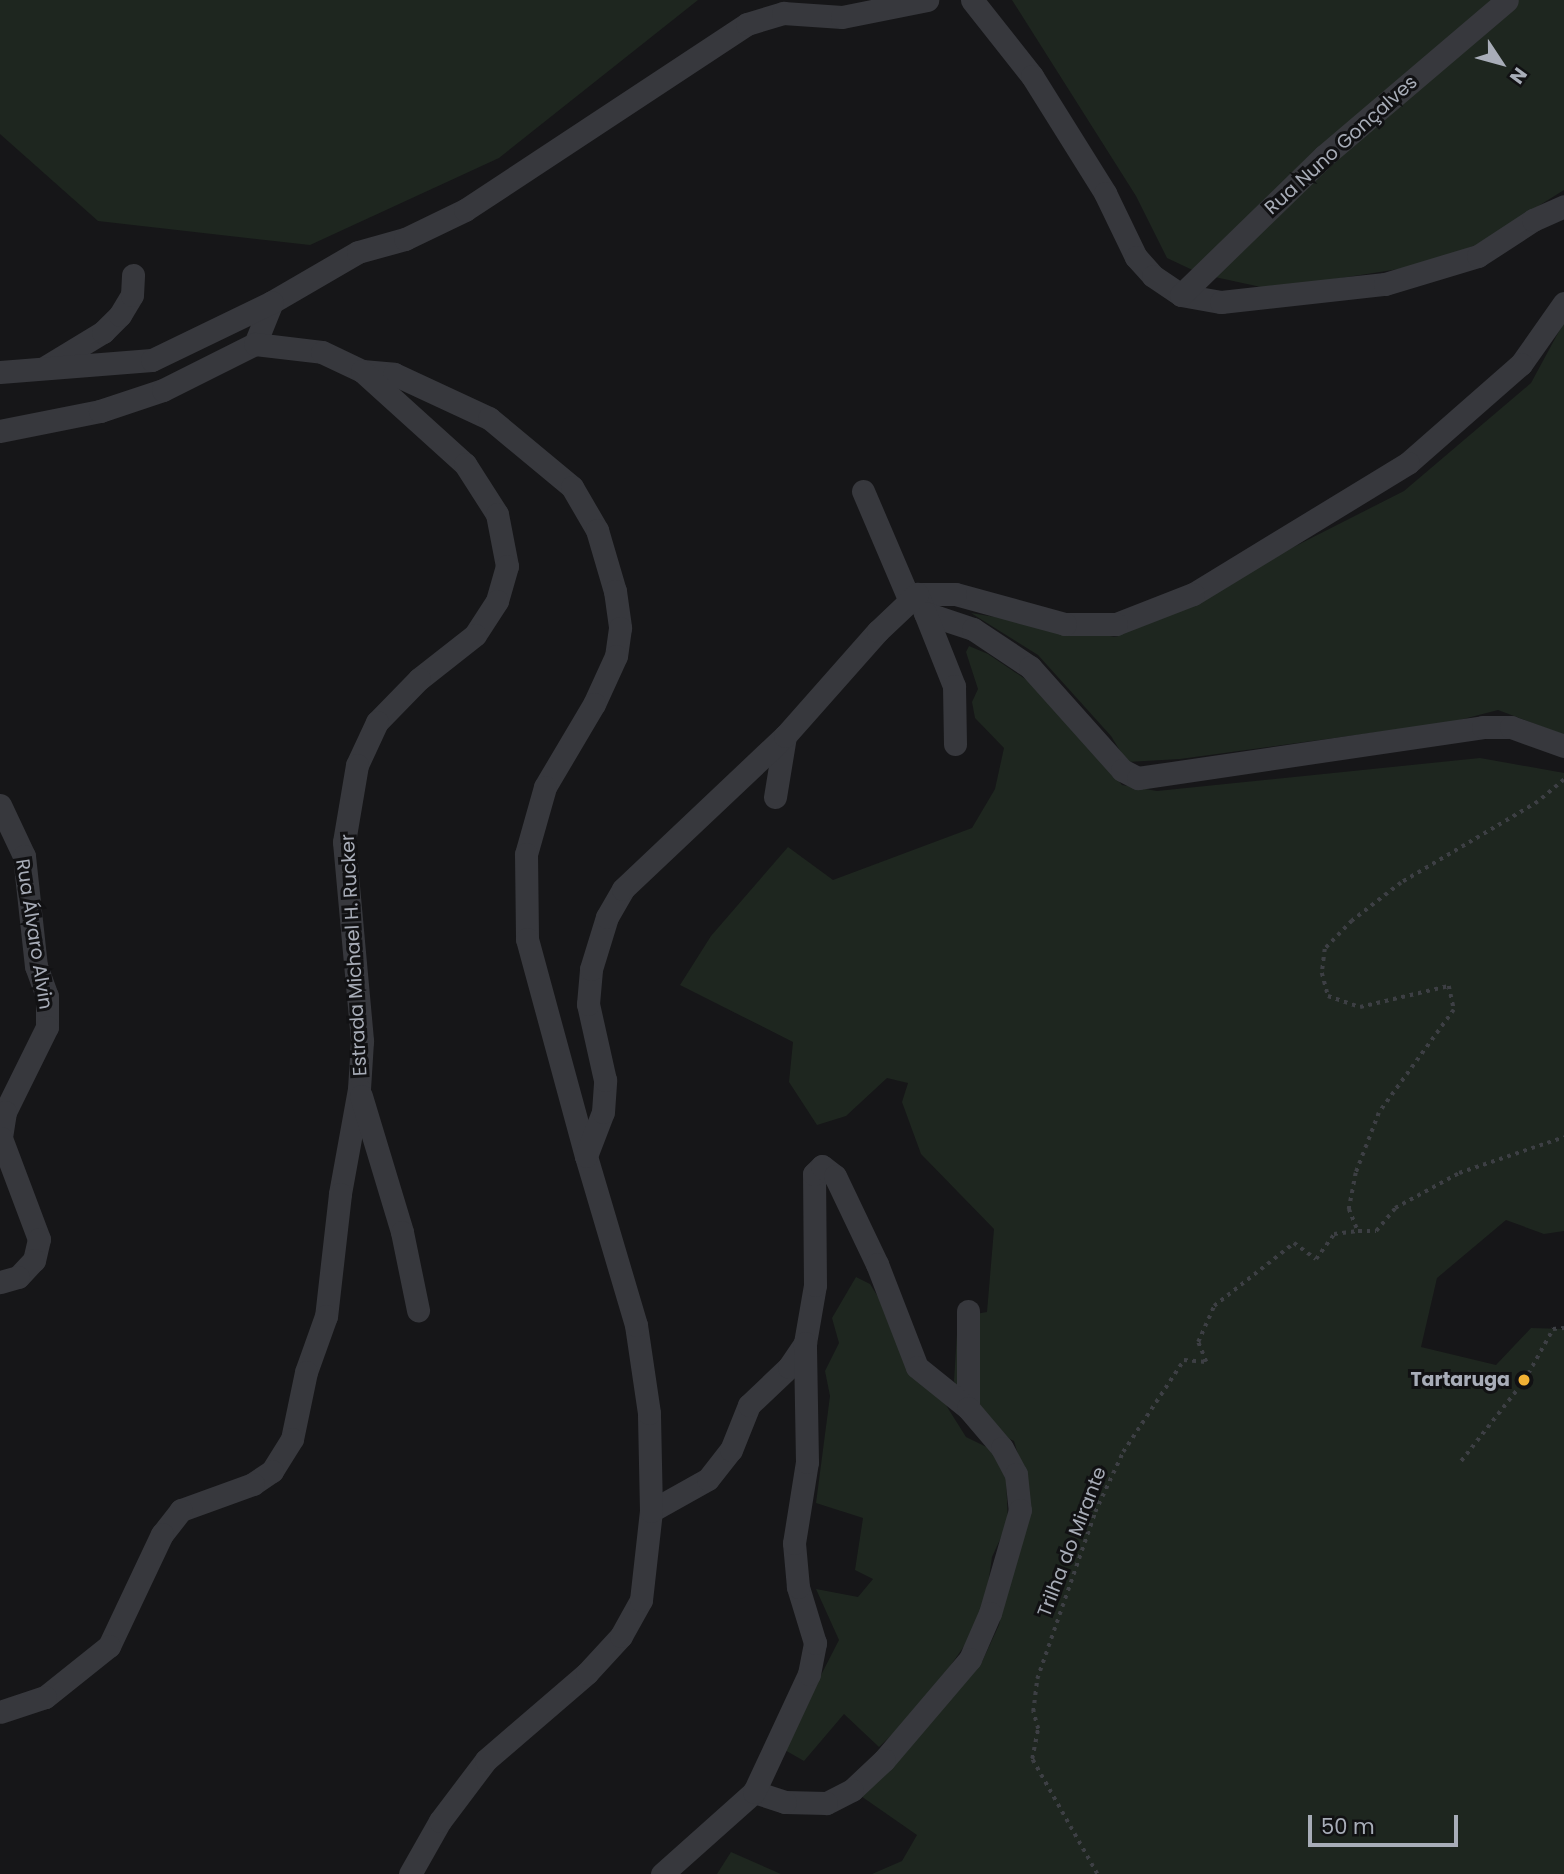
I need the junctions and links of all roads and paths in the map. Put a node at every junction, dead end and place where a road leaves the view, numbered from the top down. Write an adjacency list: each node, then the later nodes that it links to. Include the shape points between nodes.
1 (927, 0): 7 (street, via 842,17 783,13 747,24 465,210 405,239 358,253)
2 (972, 0): 6 (street, via 1032,76 1105,193 1136,257)
3 (1507, 0): 6 (street, Rua Nuno Gonçalves, via 1324,156)
4 (1564, 206): 6 (street, via 1478,256 1397,281 1222,302)
5 (133, 275): 10 (street, via 132,295 120,315 103,332)
6 (1181, 295)
7 (272, 302): 9 (street); 10 (street, via 152,360 118,366)
8 (1564, 303): 15 (street, via 1521,364 1408,463 1193,594 1116,624 1065,624 955,594)
9 (255, 344): 11 (street, Estrada Michael H. Rucker, via 322,352); 13 (street, via 163,390 100,411)
10 (47, 366): 12 (street)
11 (362, 371): 22 (street, Estrada Michael H. Rucker, via 464,464 497,514 507,566 497,601 475,635 419,679 377,722 357,765 344,842 362,1041); 24 (street, via 394,374 489,418 572,487 597,530 615,591 620,628 617,656 545,787 526,853 527,939)
12 (0, 372)
13 (0, 431)
14 (863, 491): 15 (street)
15 (917, 602): 16 (street); 17 (street, via 954,685); 18 (street, via 1002,644 1065,702 1122,771 1139,778 1483,727 1511,727)
16 (785, 736): 20 (street); 24 (street, via 623,889 607,917 591,969 588,1004 605,1080 603,1112)
17 (955, 744)
18 (1564, 746)
19 (1564, 780): 25 (path, via 1538,803 1401,883 1325,949 1322,973 1328,996 1360,1007 1449,986 1454,1010 1379,1112 1356,1173 1349,1209)
20 (775, 797)
21 (0, 805): 26 (street, Rua Álvaro Alvin, via 24,856 36,966 47,996 47,1027 5,1112 1,1138 38,1239 34,1260 18,1277)
22 (359, 1089): 27 (street, via 402,1232); 34 (street, Estrada Michael H. Rucker, via 340,1194 326,1316 306,1372 292,1440 272,1471 253,1483 181,1510 162,1534 109,1646 46,1698)
23 (1564, 1137): 25 (path, via 1459,1173 1395,1208 1376,1231)
24 (586, 1156): 33 (street, via 636,1325 649,1413)
25 (1359, 1231): 38 (path, Trilha do Mirante, via 1334,1234 1316,1259 1294,1243 1214,1306 1198,1342 1206,1362 1184,1360 1123,1452 1095,1512 1037,1679 1033,1712 1038,1729 1032,1759)
26 (0, 1282)
27 (418, 1310)
28 (968, 1311): 31 (street)
29 (1564, 1328): 32 (path, via 1553,1329 1524,1381)
30 (805, 1343): 31 (street, via 815,1285 814,1174 822,1166 835,1176 877,1264 917,1367); 33 (street, via 789,1367 748,1405 731,1450 708,1479); 35 (street, via 807,1462 793,1543 798,1587 814,1643 809,1674)
31 (968, 1408): 35 (street, via 1002,1448 1016,1474 1020,1510 990,1612 970,1659 943,1696 852,1790 826,1803 785,1802)
32 (1461, 1461)
33 (651, 1511): 36 (street, via 641,1600 621,1636 587,1673 486,1760 440,1821)
34 (0, 1712)
35 (754, 1792): 37 (street)
36 (410, 1874)
37 (662, 1874)
38 (1097, 1874)

